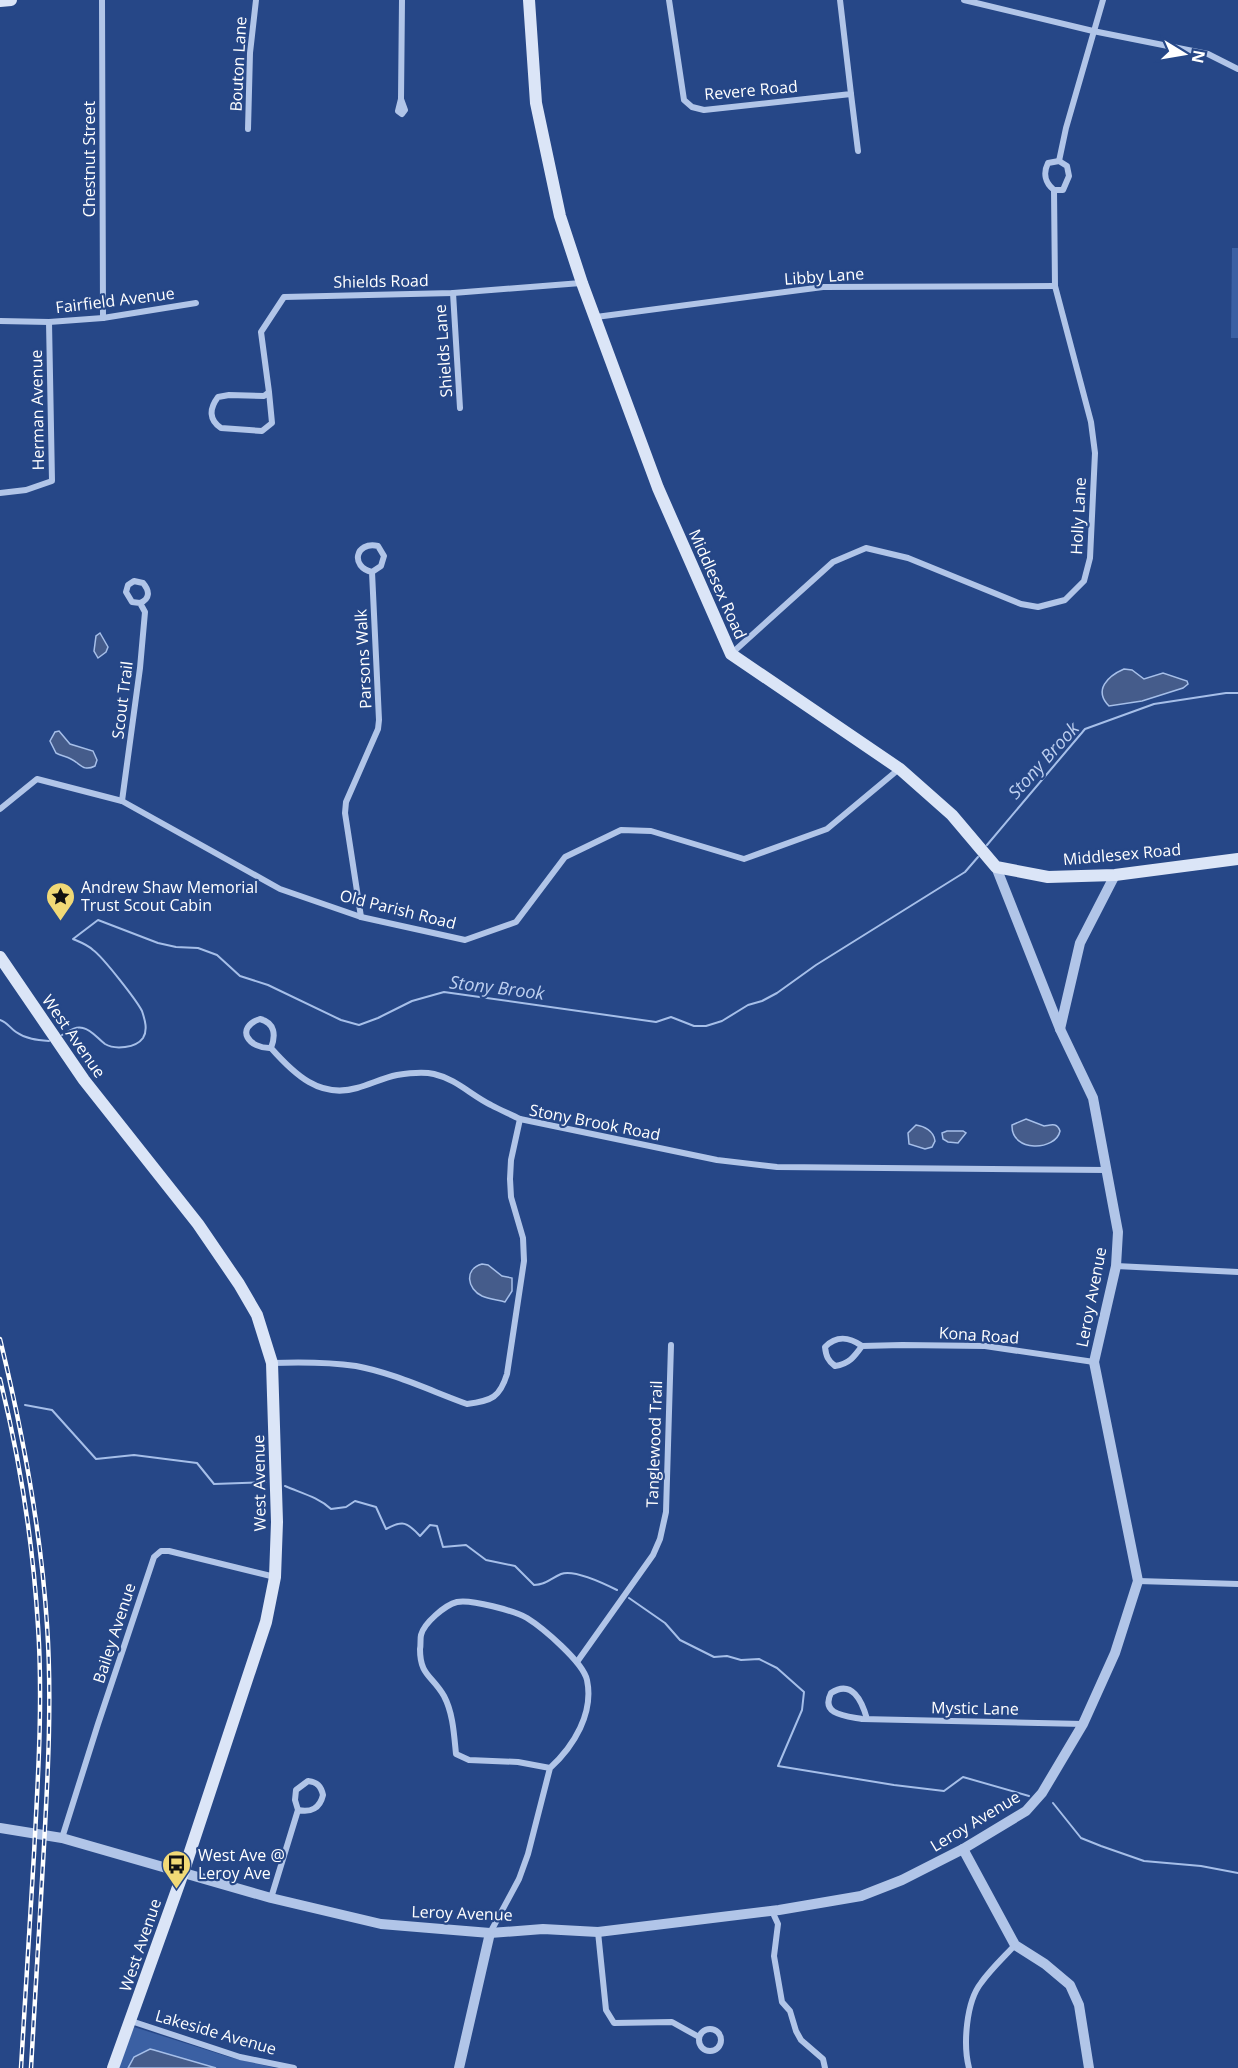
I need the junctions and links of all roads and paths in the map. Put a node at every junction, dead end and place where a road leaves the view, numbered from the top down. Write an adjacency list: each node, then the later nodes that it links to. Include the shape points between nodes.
1 (11, 0): 10 (main road)
2 (102, 0): 24 (street, Chestnut Street)
3 (256, 0): 15 (street, Bouton Lane)
4 (402, 0): 14 (street)
5 (529, 0): 19 (main road, Middlesex Road, via 536,103 560,216)
6 (669, 0): 13 (street, Revere Road, via 684,100 692,107 704,110)
7 (840, 0): 13 (street)
8 (964, 0): 11 (street)
9 (1102, 0): 11 (street, Holly Lane)
10 (0, 1)
11 (1093, 31): 12 (street, via 1208,54); 17 (street, Holly Lane)
12 (1238, 69)
13 (851, 94): 16 (street)
14 (401, 99)
15 (248, 129)
16 (858, 151)
17 (1059, 160): 18 (street, Holly Lane, via 1046,167 1046,178); 18 (street, Holly Lane, via 1067,166 1069,176 1063,190)
18 (1054, 190): 20 (street, Holly Lane)
19 (582, 283): 21 (street, Shields Road); 23 (main road, Middlesex Road)
20 (1055, 286): 23 (street, Libby Lane, via 823,286); 32 (street, Holly Lane, via 1091,422 1095,453 1090,558 1084,581 1065,600 1038,607 1021,604 908,558 866,548 833,562)
21 (453, 293): 27 (street, Shields Road, via 284,297 261,332); 28 (street, Shields Lane)
22 (196, 303): 24 (street, Fairfield Avenue)
23 (596, 317): 32 (main road, Middlesex Road, via 658,488)
24 (103, 318): 26 (street, Fairfield Avenue)
25 (0, 321): 26 (street, Fairfield Avenue)
26 (49, 322): 29 (street, Herman Avenue, via 52,481)
27 (269, 393): 27 (street, Shields Road, via 218,397 211,410 212,418 221,428 262,431 272,423)
28 (460, 408)
29 (0, 493)
30 (372, 572): 30 (street, Parsons Walk, via 366,571 357,559 361,549 371,545 378,546 384,556 381,566); 39 (street, Parsons Walk, via 378,729 346,802 345,813)
31 (140, 603): 34 (street, Scout Trail, via 145,612 140,668)
32 (731, 654): 33 (main road, Middlesex Road)
33 (900, 769): 37 (main road, Middlesex Road, via 952,816); 39 (street, Old Parish Road, via 827,829 744,860 651,831 621,830 565,857 516,922 465,940)
34 (122, 801): 35 (street, Old Parish Road, via 37,779); 39 (street, Old Parish Road, via 280,889)
35 (0, 809)
36 (1238, 859): 38 (main road, Middlesex Road)
37 (996, 867): 38 (main road, Middlesex Road, via 1048,877); 41 (street, Leroy Avenue)
38 (1115, 875): 41 (street, via 1080,943)
39 (361, 917)
40 (0, 957): 50 (main road, West Avenue, via 84,1080 198,1224 239,1284 257,1315)
41 (1060, 1029): 44 (street, Leroy Avenue, via 1093,1098)
42 (271, 1048): 42 (street, via 247,1039 251,1023 260,1019 272,1026); 43 (street, via 302,1079 322,1089 357,1088 402,1074 432,1073)
43 (520, 1119): 44 (street, Stony Brook Road, via 669,1151 777,1167); 50 (street, Stony Brook Road, via 510,1179 524,1261 502,1390 493,1398 467,1404 358,1366)
44 (1106, 1170): 45 (street, Leroy Avenue, via 1118,1232)
45 (1116, 1266): 46 (street); 49 (street, Leroy Avenue)
46 (1238, 1272)
47 (670, 1346): 54 (street, Tanglewood Trail, via 666,1512 660,1539 653,1555)
48 (862, 1346): 48 (street, Kona Road, via 843,1365 835,1366 826,1355 825,1347 832,1340 853,1340); 49 (street, Kona Road, via 985,1346)
49 (1094, 1362): 52 (street, Leroy Avenue)
50 (272, 1363): 51 (main road, West Avenue)
51 (275, 1577): 60 (street, Bailey Avenue, via 169,1551 154,1557); 62 (main road, West Avenue, via 266,1622)
52 (1138, 1581): 53 (street); 56 (street, Leroy Avenue, via 1115,1653)
53 (1238, 1584)
54 (577, 1662): 57 (street, via 586,1677 589,1705 575,1738); 57 (street, via 527,1618 485,1605 457,1602 436,1614 421,1634 421,1666 444,1696 456,1754 469,1760)
55 (867, 1719): 55 (street, Mystic Lane, via 833,1712 828,1706 831,1693 843,1688 852,1690 863,1703); 56 (street, Mystic Lane)
56 (1083, 1724): 61 (street, Leroy Avenue, via 1042,1793 1026,1811)
57 (550, 1768): 66 (street, via 522,1871)
58 (298, 1810): 58 (street, via 296,1790 308,1781 320,1786 323,1795 319,1805 305,1812); 63 (street)
59 (0, 1828): 60 (street, Leroy Avenue)
60 (62, 1838): 62 (street, Leroy Avenue)
61 (963, 1849): 64 (street, Leroy Avenue, via 861,1896); 67 (street)
62 (183, 1873): 63 (street, Leroy Avenue); 68 (main road, West Avenue)
63 (271, 1898): 66 (street, Leroy Avenue, via 381,1924)
64 (772, 1911): 65 (street, Leroy Avenue); 73 (street, via 778,1924 774,1956 782,2002 790,2011 801,2040 823,2059)
65 (598, 1932): 66 (street, Leroy Avenue, via 543,1929); 69 (street, via 606,2010 614,2023 672,2022)
66 (490, 1933): 72 (street)
67 (1016, 1945): 74 (street, via 980,1984 970,2008 966,2055); 75 (street, via 1070,1985 1079,2005)
68 (131, 2021): 70 (main road, West Avenue); 71 (street, Lakeside Avenue, via 240,2057)
69 (699, 2037)
70 (113, 2068)
71 (294, 2068)
72 (459, 2068)
73 (825, 2068)
74 (969, 2068)
75 (1089, 2068)

